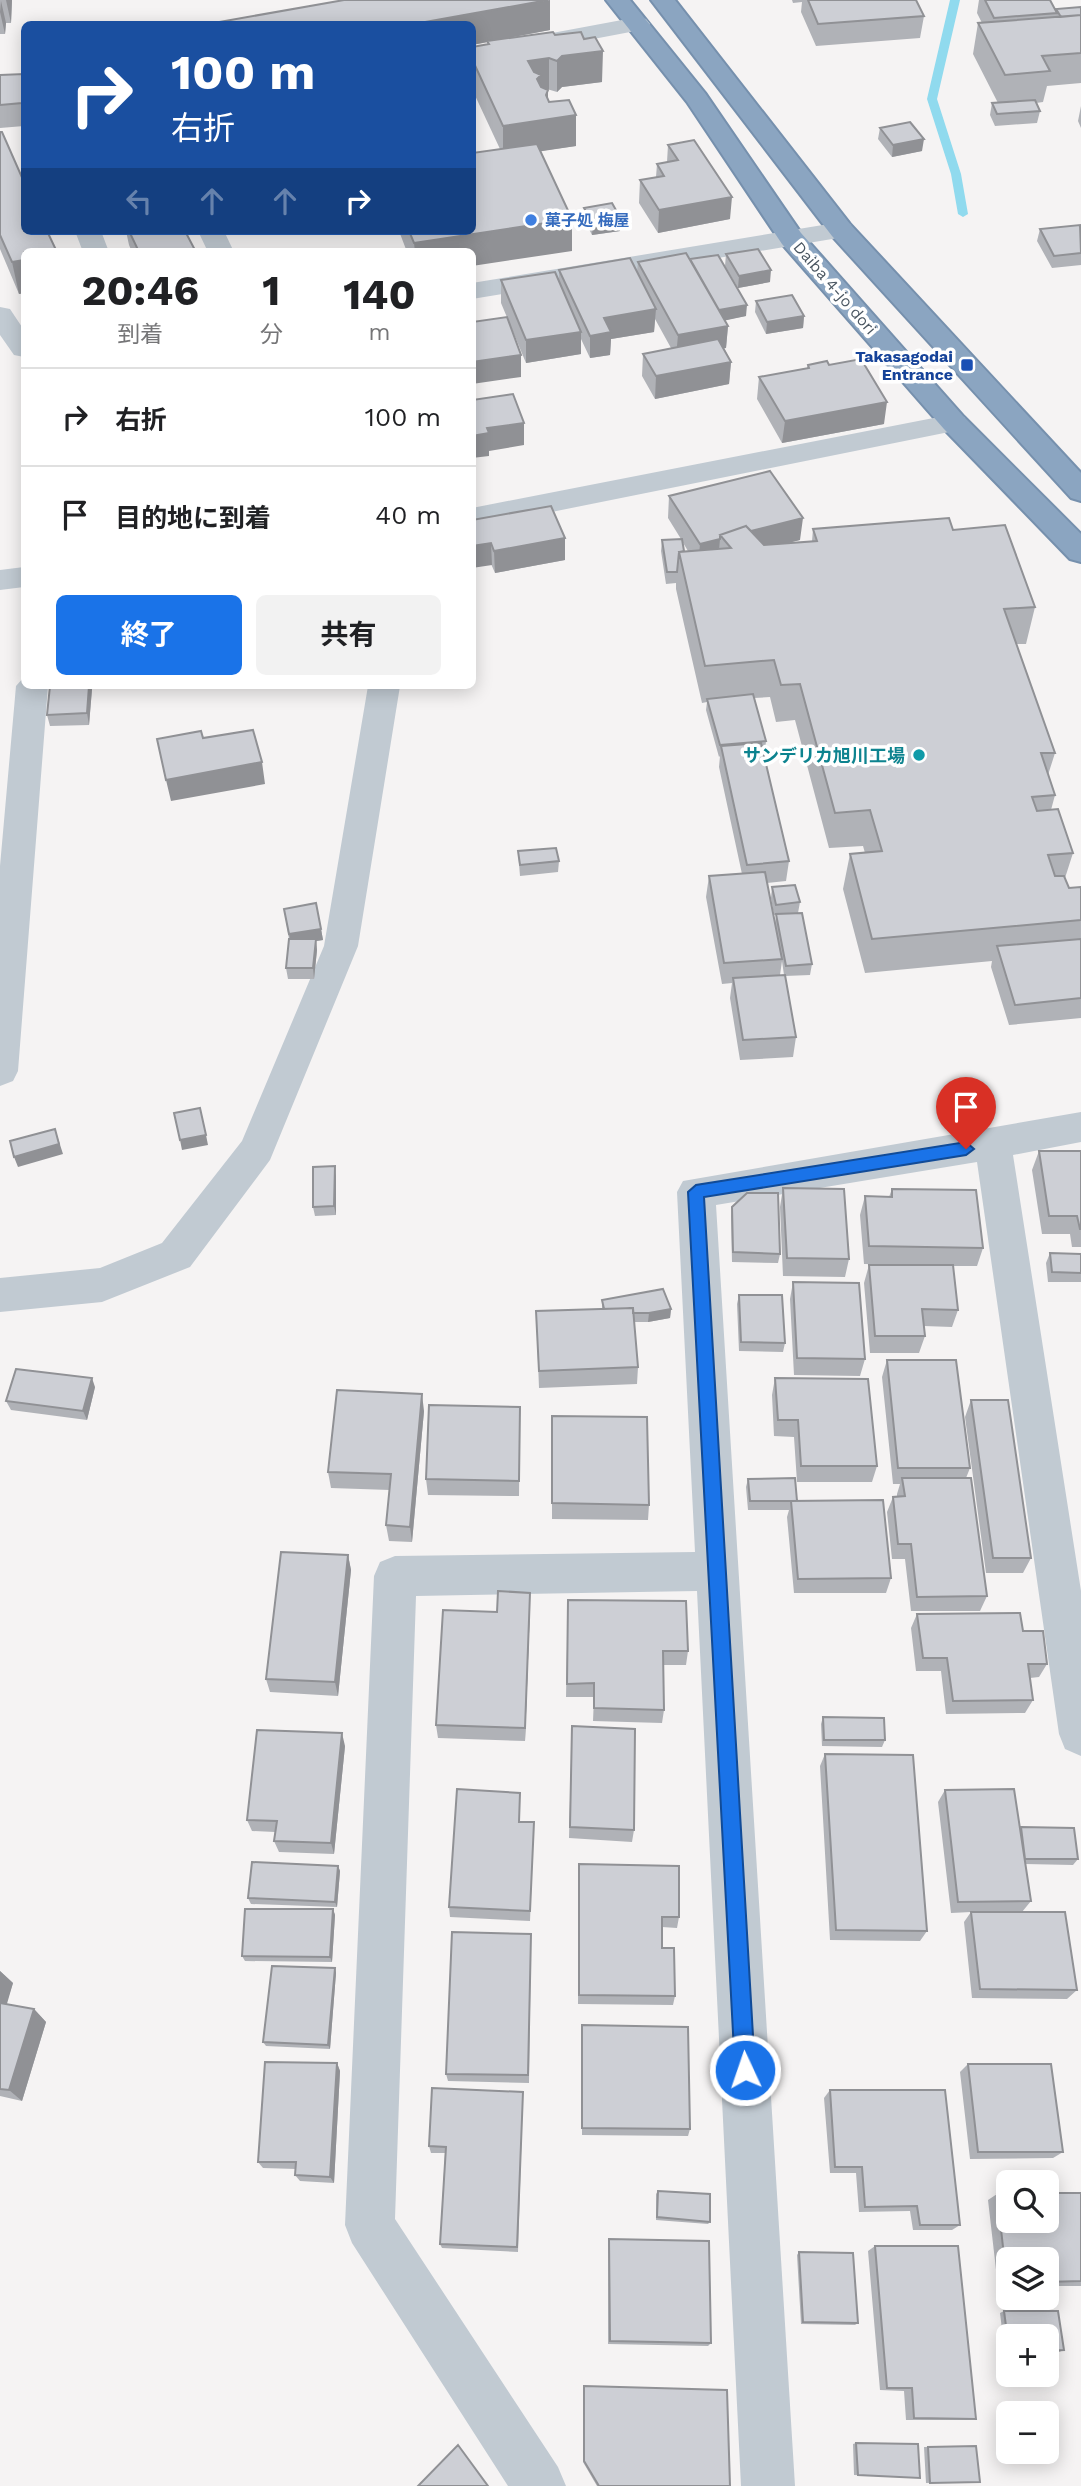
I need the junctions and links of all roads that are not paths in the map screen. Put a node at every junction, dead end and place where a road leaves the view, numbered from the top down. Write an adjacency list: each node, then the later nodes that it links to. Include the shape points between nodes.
1 (618, 0): 3 (highway, Daiba 4-jo dori)
2 (663, 0): 5 (highway)
3 (638, 24): 4 (street); 6 (highway, Daiba 4-jo dori, via 696,98)
4 (476, 54)
5 (841, 230): 6 (street); 13 (highway)
6 (792, 238): 7 (street); 12 (highway, Daiba 4-jo dori)
7 (476, 289)
8 (0, 315): 9 (street)
9 (21, 346)
10 (21, 350): 11 (street)
11 (0, 353)
12 (954, 423): 14 (street); 15 (highway, Daiba 4-jo dori)
13 (1081, 491)
14 (476, 516)
15 (1081, 552)
16 (21, 577): 17 (street)
17 (0, 580)
18 (32, 689): 20 (street)
19 (384, 689): 23 (street, via 341,946 257,1149 177,1255 102,1285)
20 (0, 1071)
21 (1081, 1127): 22 (street)
22 (993, 1144): 24 (street, via 696,1192); 25 (street)
23 (0, 1295)
24 (718, 1571): 26 (street, via 395,1576 370,2225); 27 (street)
25 (1081, 1734)
26 (539, 2486)
27 (768, 2486)

